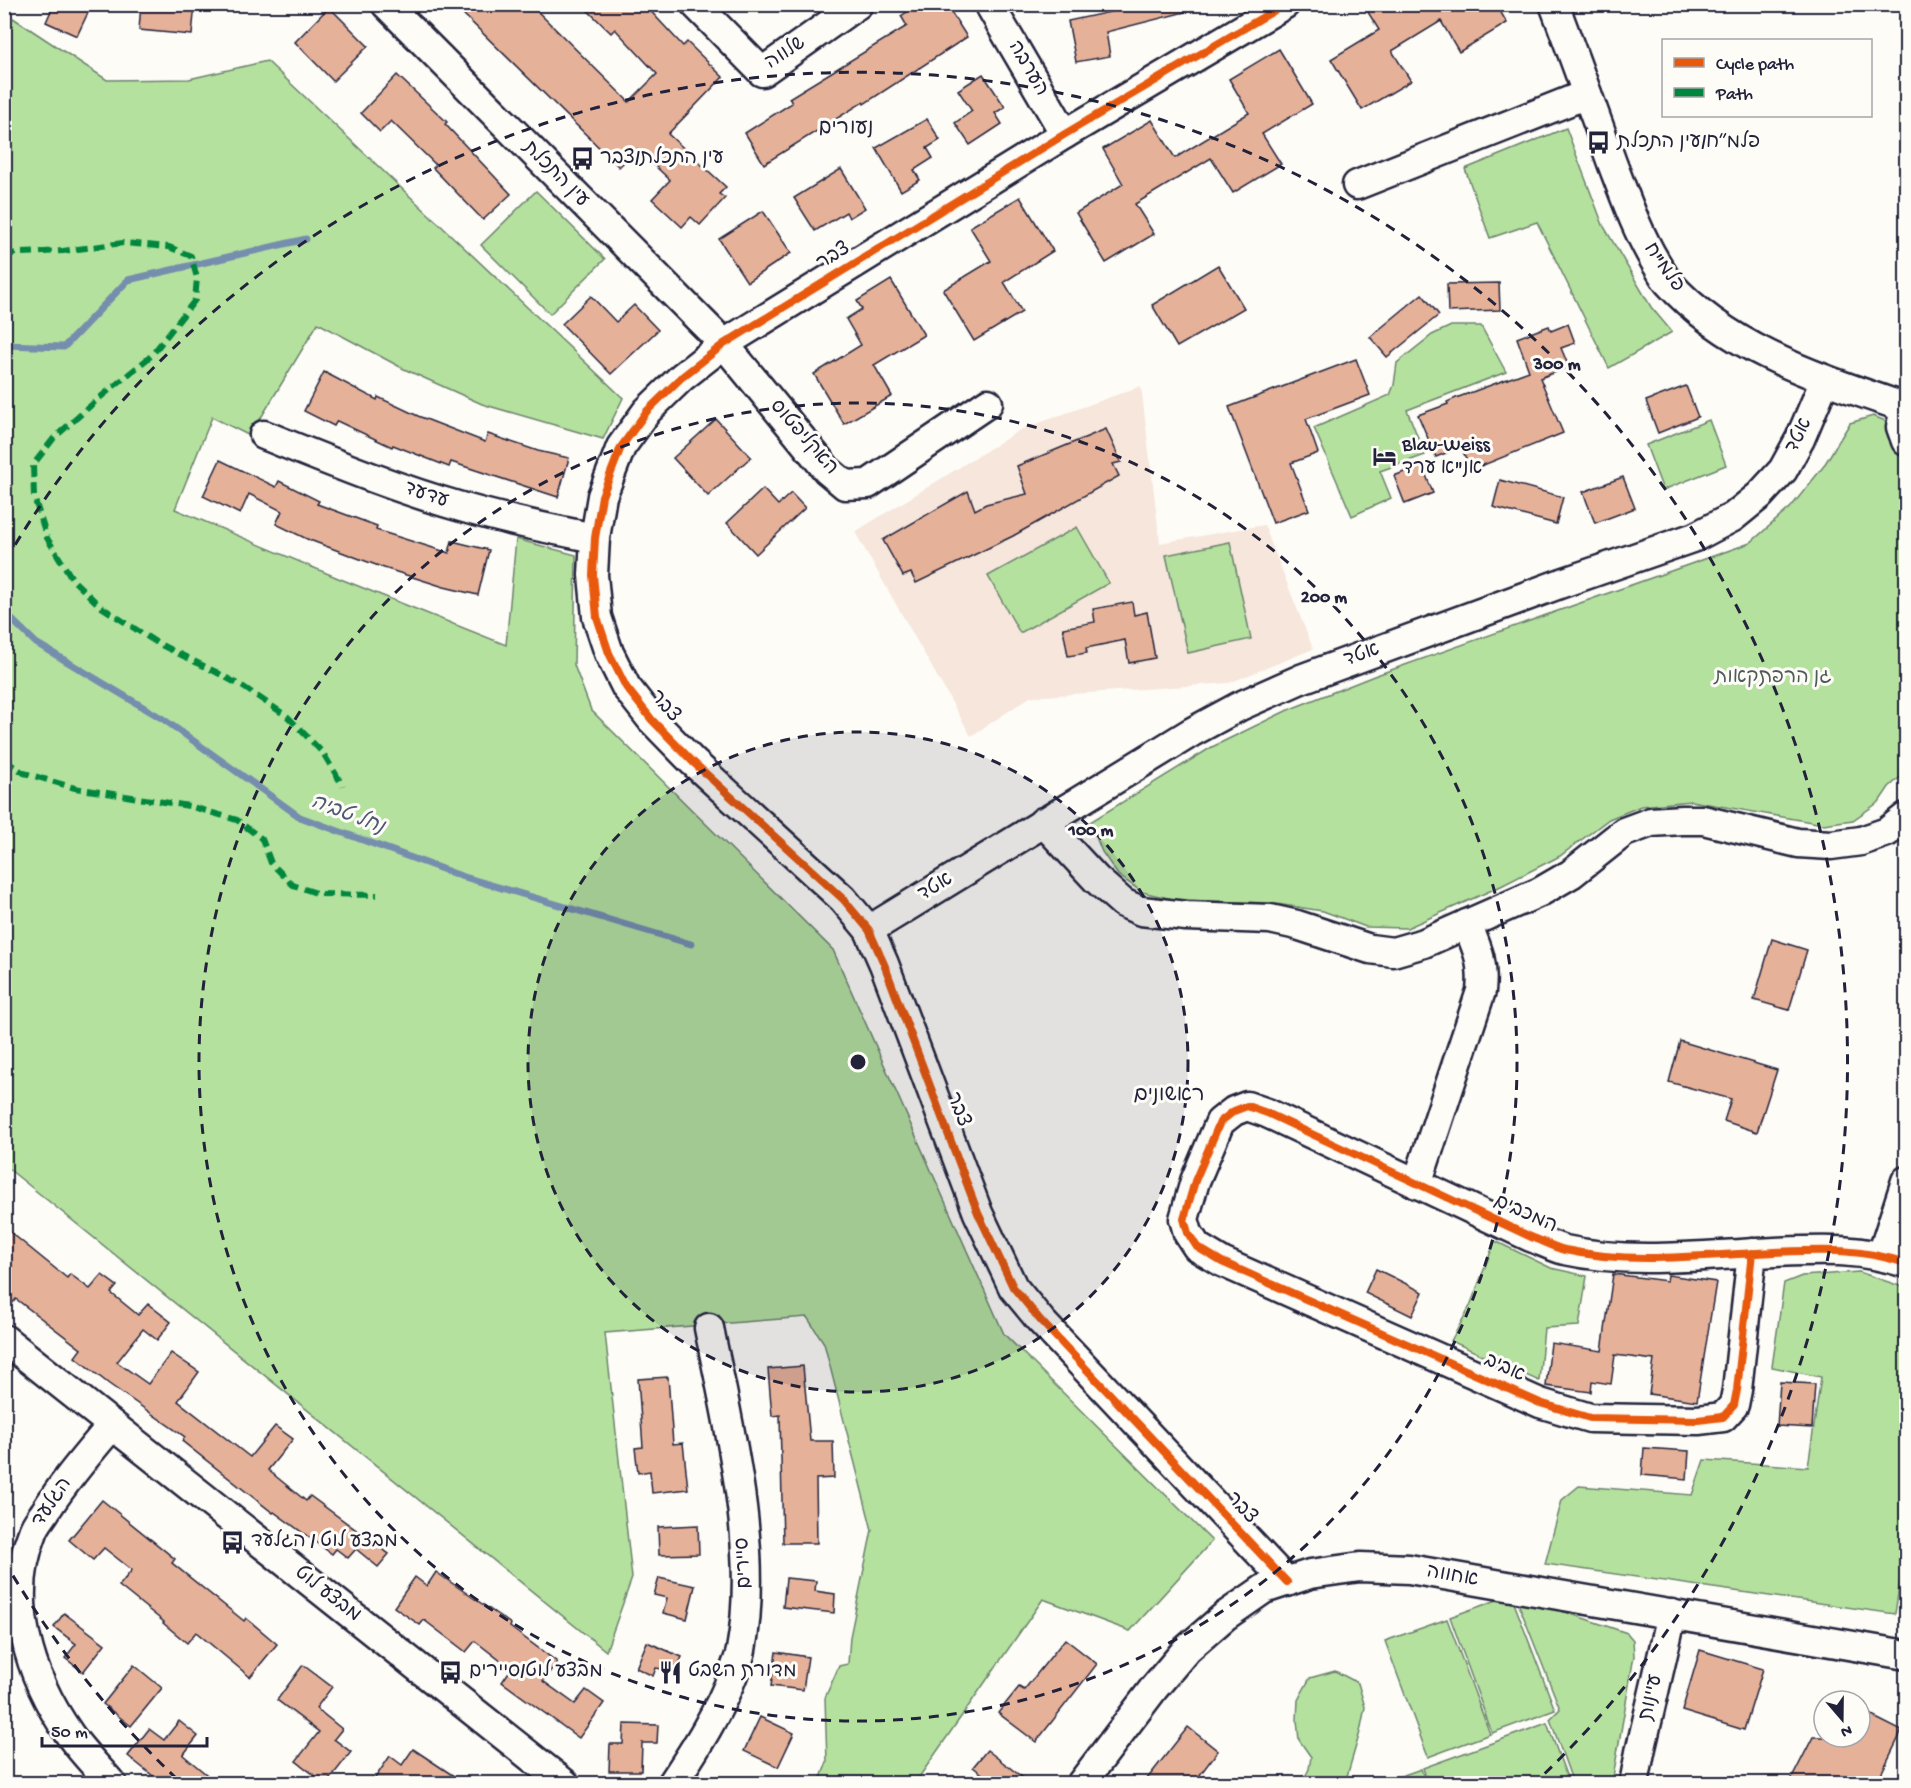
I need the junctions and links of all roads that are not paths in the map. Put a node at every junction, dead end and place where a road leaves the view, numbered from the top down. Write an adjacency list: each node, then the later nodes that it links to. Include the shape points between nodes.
1 (386, 4): 10 (street, עין התכלת)
2 (695, 4): 3 (street, שלווה, via 762,72)
3 (858, 4)
4 (989, 4): 8 (street, הערבה)
5 (1285, 4): 8 (street, צבר)
6 (1554, 4): 7 (street, פלמ"ח)
7 (1587, 94): 9 (street); 11 (street, פלמ"ח, via 1626,201 1666,280 1719,326 1763,352)
8 (1065, 134): 10 (street, צבר)
9 (1357, 185)
10 (724, 344): 12 (street, האקליפטוס, via 827,470 845,485 868,484); 16 (street, צבר, via 647,411 621,447 602,496)
11 (1825, 380): 13 (street, פלמ"ח); 18 (street, אטד, via 1783,470 1733,518 1695,537 1301,679 1192,732)
12 (988, 403)
13 (1906, 408): 15 (street, via 1901,427)
14 (264, 435): 16 (street, עדעד, via 459,507)
15 (1906, 441)
16 (595, 538): 20 (street, צבר, via 597,617 626,687 693,762 843,899)
17 (1906, 817): 19 (street, via 1887,832 1831,845 1797,843 1703,820 1651,822 1624,832 1571,874 1540,892)
18 (1043, 822): 19 (street, via 1096,879 1123,903 1141,910 1270,919 1393,952); 20 (street, אטד)
19 (1467, 924): 23 (street, via 1483,972 1481,991)
20 (869, 930): 29 (street, צבר, via 978,1213 1013,1287)
21 (1195, 1181): 23 (street, המכבים, via 1220,1122 1247,1106); 24 (street, אביב, via 1184,1219 1197,1247 1222,1262 1540,1403 1590,1418 1723,1417 1734,1405 1737,1390)
22 (1906, 1181): 25 (street)
23 (1417, 1184): 24 (street, המכבים, via 1563,1250 1645,1258)
24 (1752, 1253): 25 (street, המכבים, via 1834,1249)
25 (1894, 1259)
26 (709, 1328): 34 (street, סיירים, via 733,1449 748,1595 741,1652 724,1699)
27 (4, 1339): 28 (street, מבצע לוט)
28 (112, 1425): 32 (street, הגלעד, via 33,1530 23,1567 21,1601 24,1633 50,1703 71,1736); 33 (street, מבצע לוט)
29 (1287, 1582): 30 (street, אחווה, via 1310,1574 1360,1567 1409,1569); 35 (street, אחווה, via 1264,1589 1187,1649)
30 (1672, 1614): 31 (street, אחווה); 36 (street, עיינות)
31 (1906, 1654)
32 (112, 1784)
33 (566, 1784)
34 (672, 1784)
35 (1081, 1784)
36 (1634, 1784)

